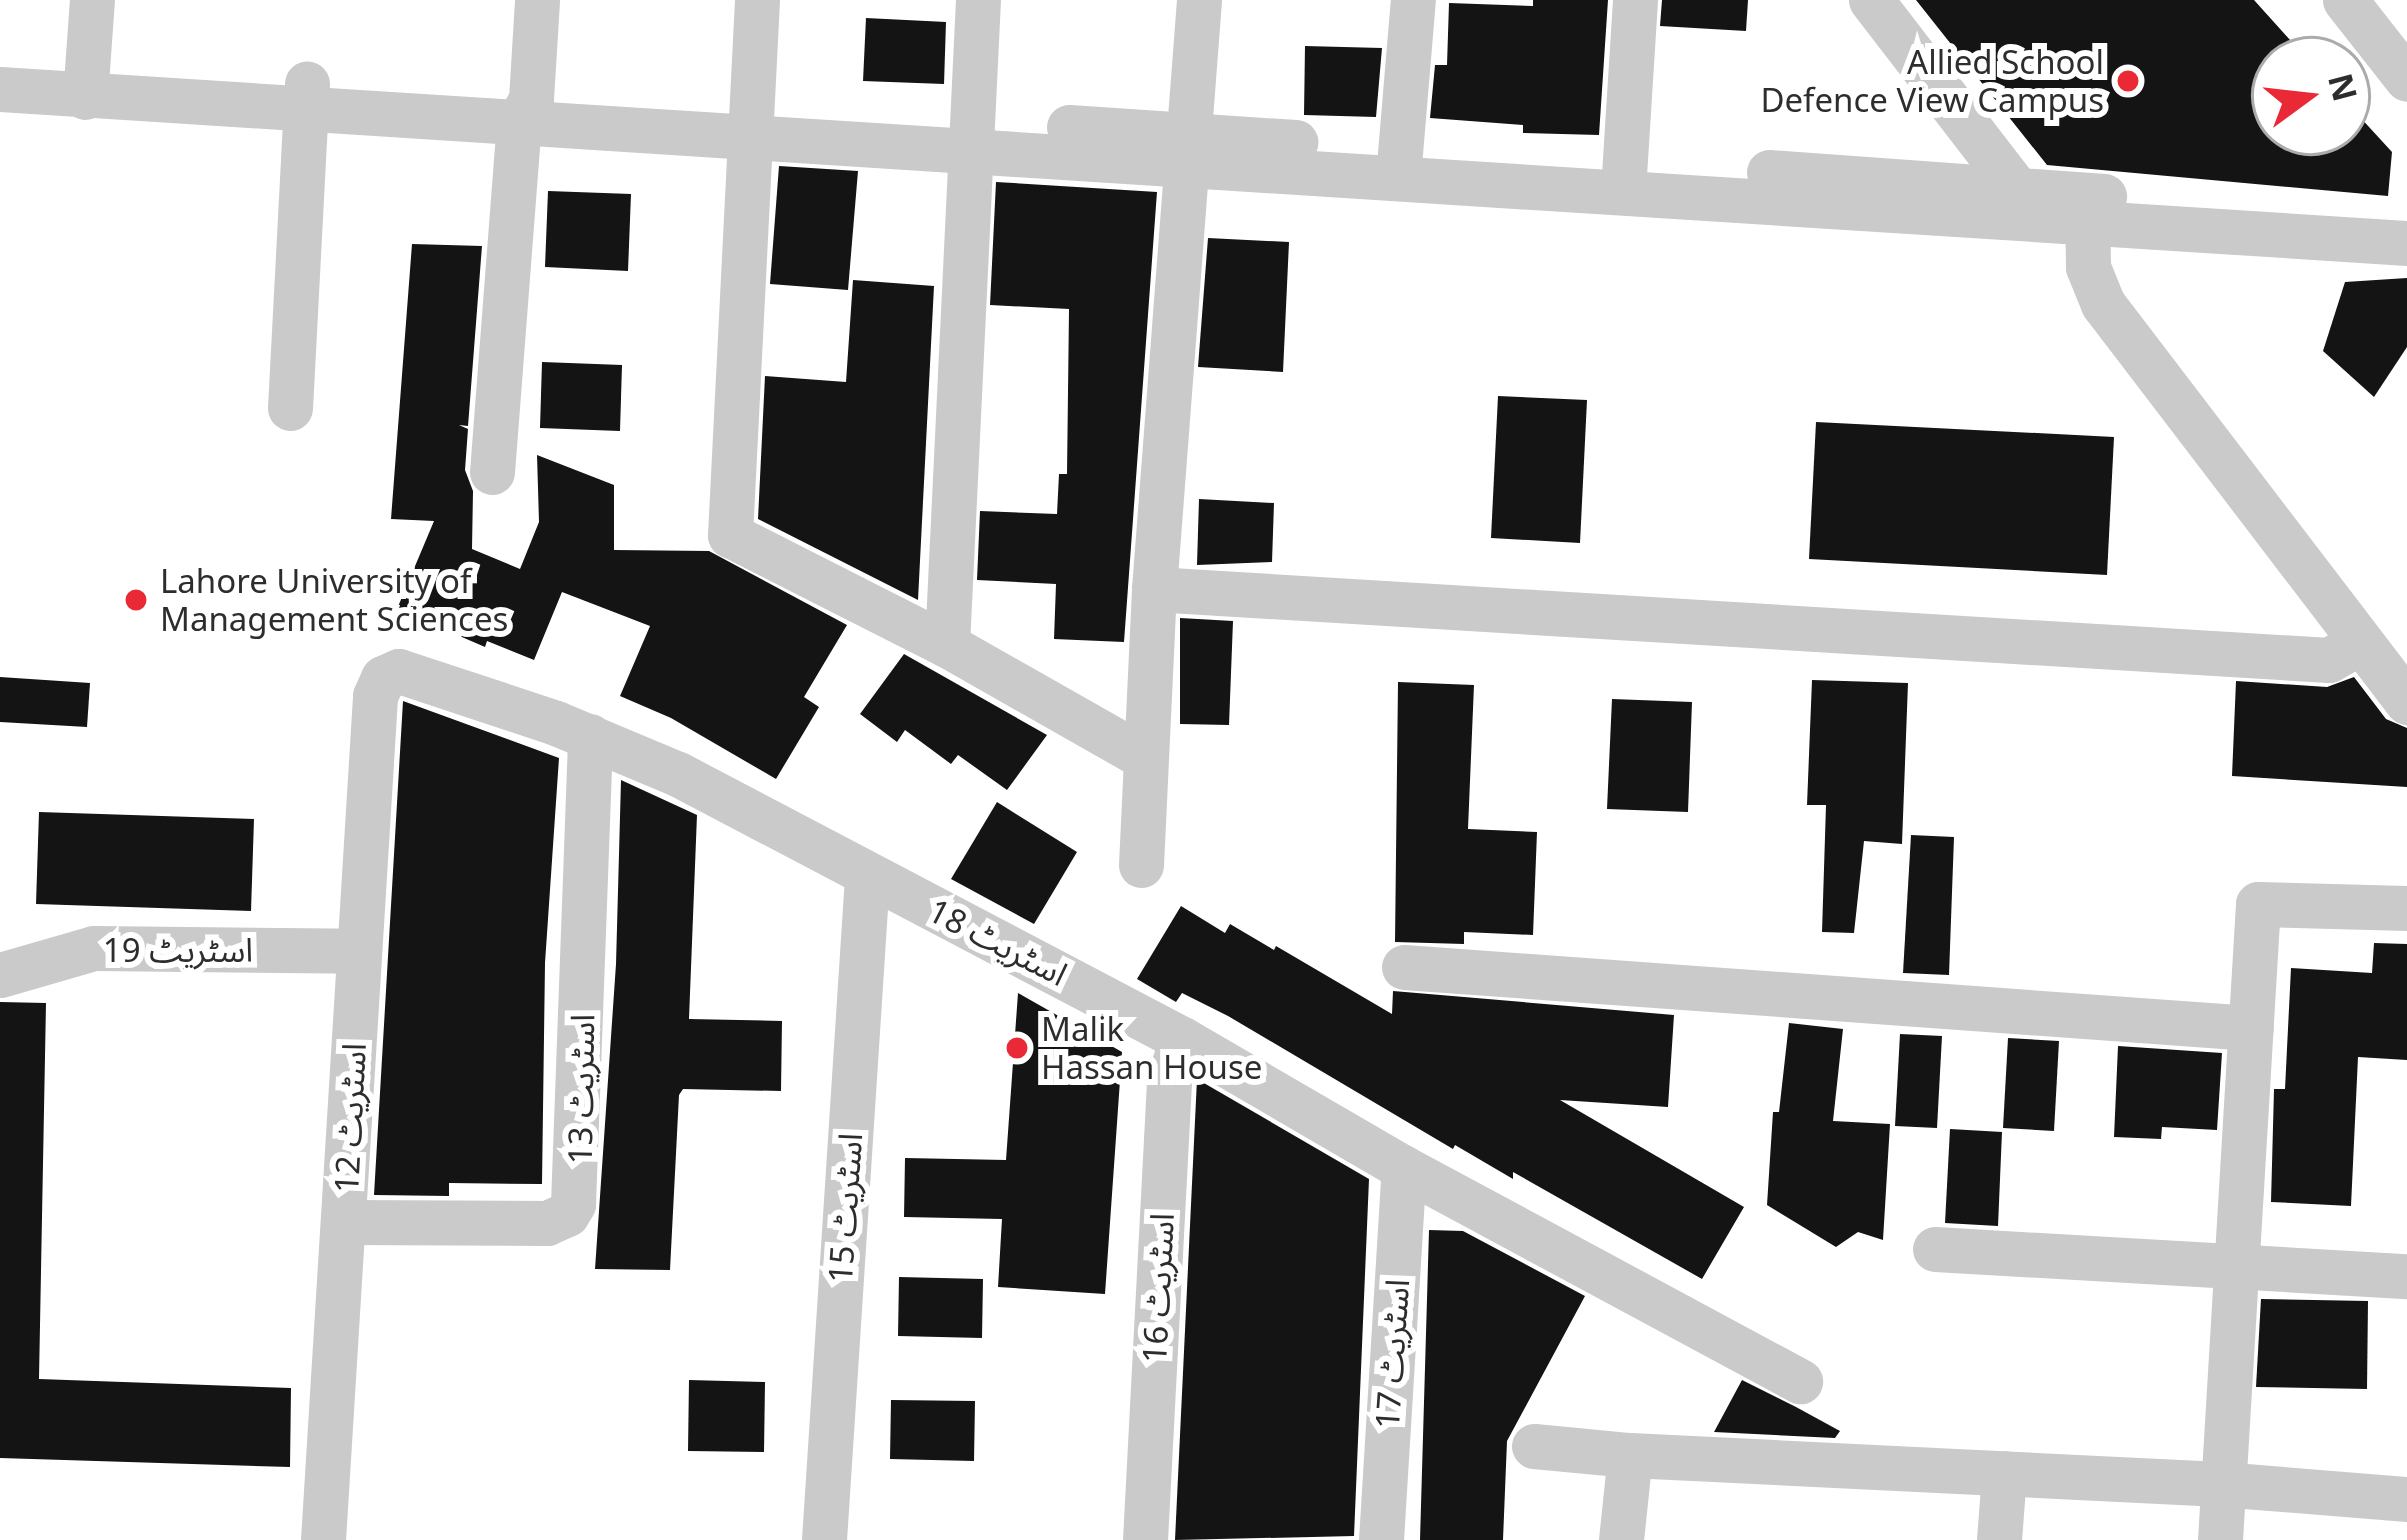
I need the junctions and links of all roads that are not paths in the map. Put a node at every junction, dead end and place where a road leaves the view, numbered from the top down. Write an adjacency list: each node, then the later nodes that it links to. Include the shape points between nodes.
1 (92, 0): 12 (street)
2 (537, 0): 15 (street)
3 (757, 0): 16 (street)
4 (978, 0): 17 (street)
5 (1199, 0): 18 (street)
6 (1413, 0): 19 (street)
7 (1635, 0): 20 (street)
8 (1871, 0): 21 (street)
9 (2345, 0): 11 (street)
10 (0, 61): 12 (street)
11 (2407, 79)
12 (86, 83): 13 (street); 14 (street)
13 (0, 89)
14 (307, 95): 15 (street); 25 (street)
15 (525, 110): 16 (street); 26 (street)
16 (748, 126): 17 (street); 29 (street, via 730,535)
17 (968, 136): 18 (street); 29 (street)
18 (1186, 151): 19 (street); 27 (street)
19 (1400, 163): 20 (street)
20 (1626, 177): 21 (street)
21 (2015, 204): 22 (street)
22 (2086, 208): 23 (street); 24 (street); 28 (street, via 2088,267 2103,304)
23 (2407, 215)
24 (2407, 243)
25 (290, 408)
26 (492, 472)
27 (1154, 589): 28 (street, via 2329,660); 33 (street)
28 (2360, 642): 31 (street)
29 (947, 645): 33 (street)
30 (375, 697): 32 (street, اسٹریٹ 18, via 390,674 410,672); 37 (street, اسٹریٹ 12)
31 (2407, 702)
32 (590, 736): 35 (street, اسٹریٹ 18, via 678,773); 43 (street, اسٹریٹ 13, via 573,1204 547,1223)
33 (1144, 757): 34 (street)
34 (1141, 865)
35 (867, 876): 41 (street, اسٹریٹ 18); 54 (street, اسٹریٹ 15)
36 (2407, 908): 40 (street, via 2258,904)
37 (359, 952): 39 (street, اسٹریٹ 19, via 94,948); 43 (street, اسٹریٹ 12)
38 (1404, 967): 40 (street)
39 (0, 975)
40 (2251, 1028): 45 (street)
41 (1182, 1039): 42 (street, اسٹریٹ 18); 55 (street, اسٹریٹ 16, via 1169,1078)
42 (1403, 1168): 47 (street, اسٹریٹ 18); 56 (street, اسٹریٹ 17)
43 (344, 1222): 53 (street, اسٹریٹ 12)
44 (1934, 1250): 45 (street)
45 (2239, 1266): 46 (street); 51 (street, via 2229,1461)
46 (2407, 1276)
47 (1800, 1381)
48 (1534, 1446): 49 (street)
49 (1630, 1455): 50 (street); 57 (street)
50 (2004, 1473): 51 (street); 58 (street)
51 (2220, 1484): 52 (street); 59 (street)
52 (2407, 1499)
53 (323, 1540)
54 (824, 1540)
55 (1145, 1540)
56 (1381, 1540)
57 (1621, 1540)
58 (1999, 1540)
59 (2220, 1540)

